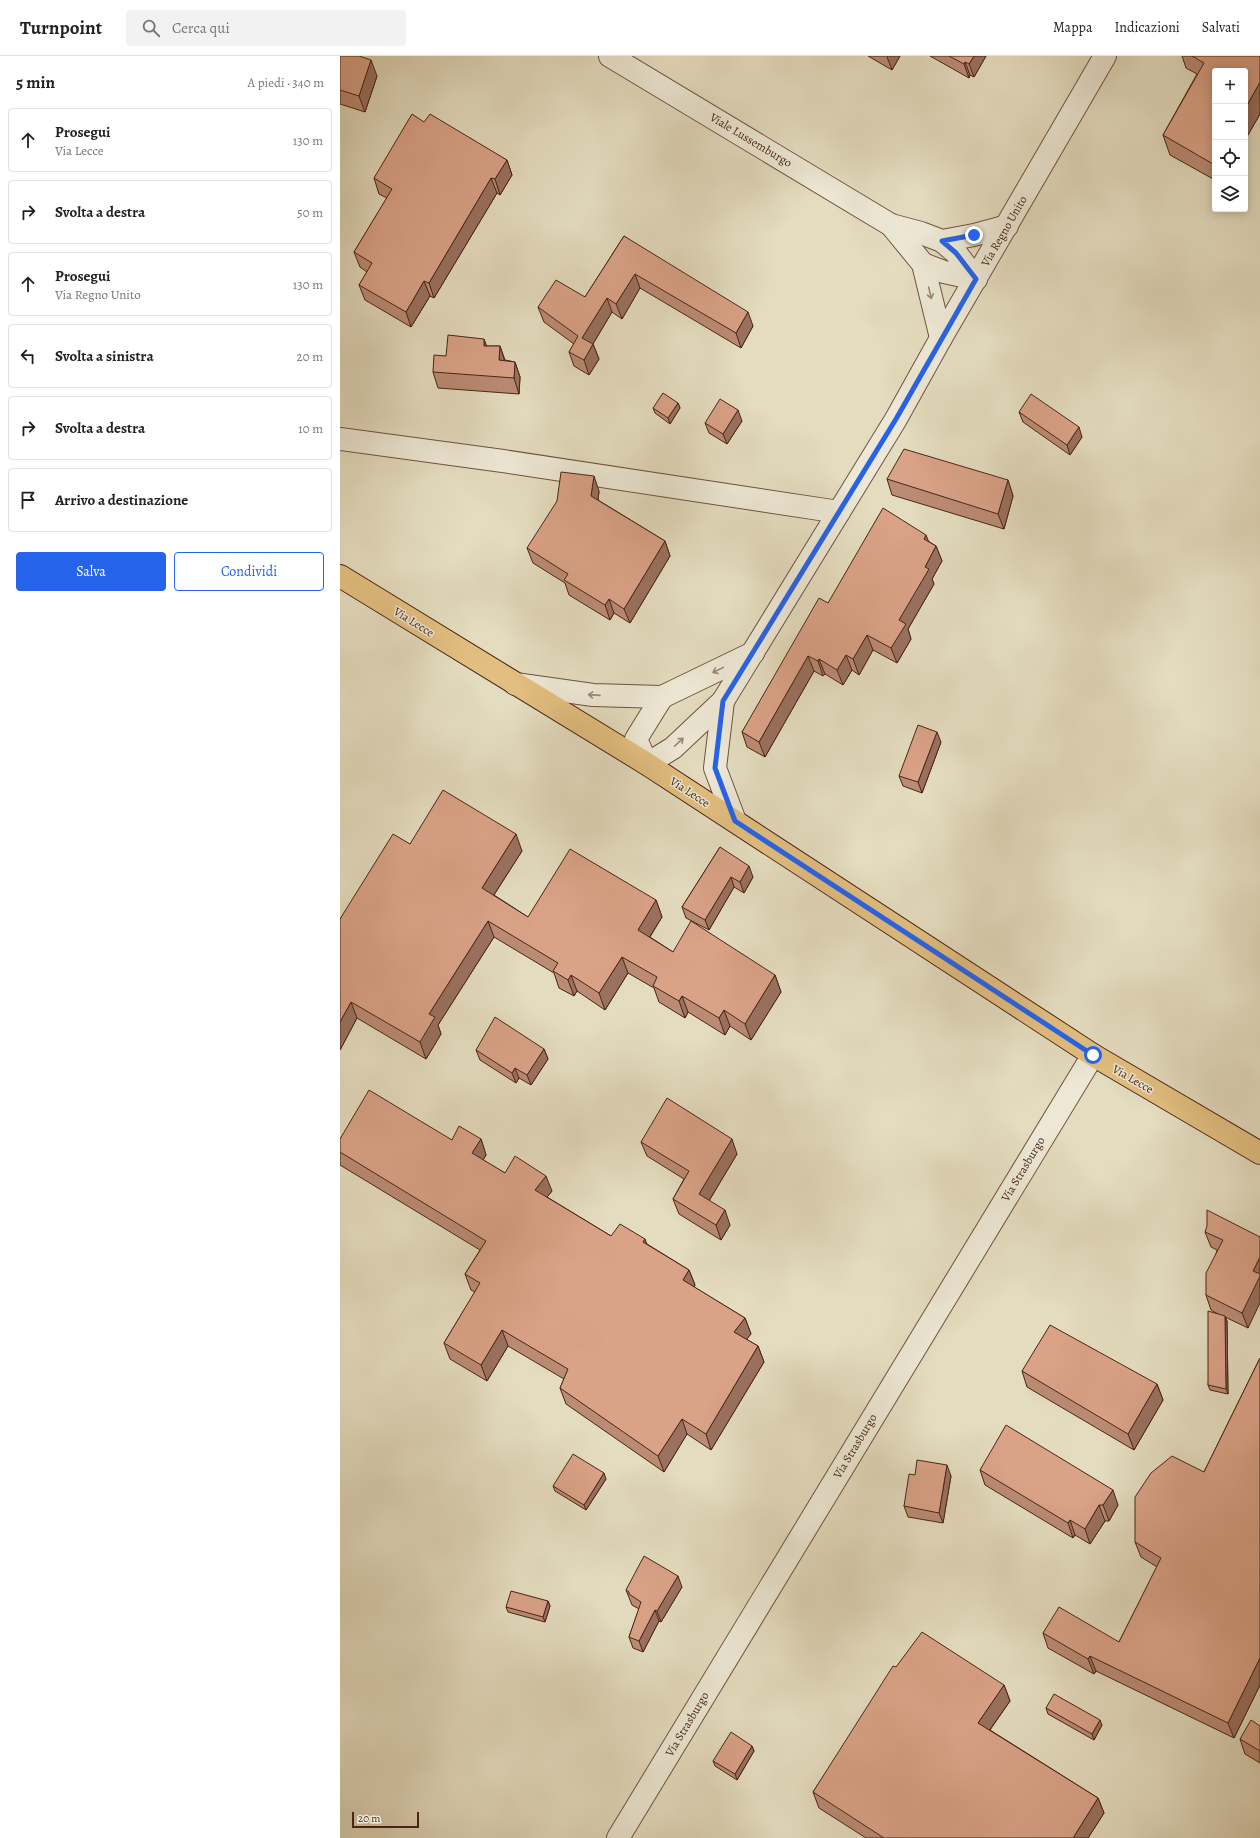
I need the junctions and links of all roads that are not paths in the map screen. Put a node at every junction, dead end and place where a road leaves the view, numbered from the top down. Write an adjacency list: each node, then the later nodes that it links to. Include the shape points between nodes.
1 (610, 56): 3 (street, Viale Lussemburgo)
2 (1105, 56): 4 (street, Via Regno Unito)
3 (891, 225): 5 (street); 6 (street)
4 (1007, 226): 5 (street); 7 (street, Via Regno Unito)
5 (942, 241): 7 (street, via 956,253)
6 (924, 264): 7 (street, via 944,272); 8 (street, one-way to 8)
7 (976, 279): 8 (street, Via Regno Unito)
8 (941, 338): 10 (street, Via Regno Unito)
9 (340, 439): 10 (street)
10 (840, 512): 12 (street, Via Regno Unito)
11 (340, 576): 13 (main road, Via Lecce)
12 (753, 653): 14 (street, one-way to 14); 15 (street, Via Regno Unito)
13 (516, 684): 14 (street, one-way to 13, via 593,695); 16 (main road, Via Lecce)
14 (662, 697): 16 (street, via 636,739)
15 (723, 701): 16 (street, one-way to 15, via 673,748); 17 (street, via 715,768)
16 (647, 764): 17 (main road, Via Lecce)
17 (735, 821): 18 (main road, Via Lecce)
18 (1093, 1055): 19 (main road, Via Lecce); 20 (street, Via Strasburgo)
19 (1260, 1153)
20 (618, 1838)

